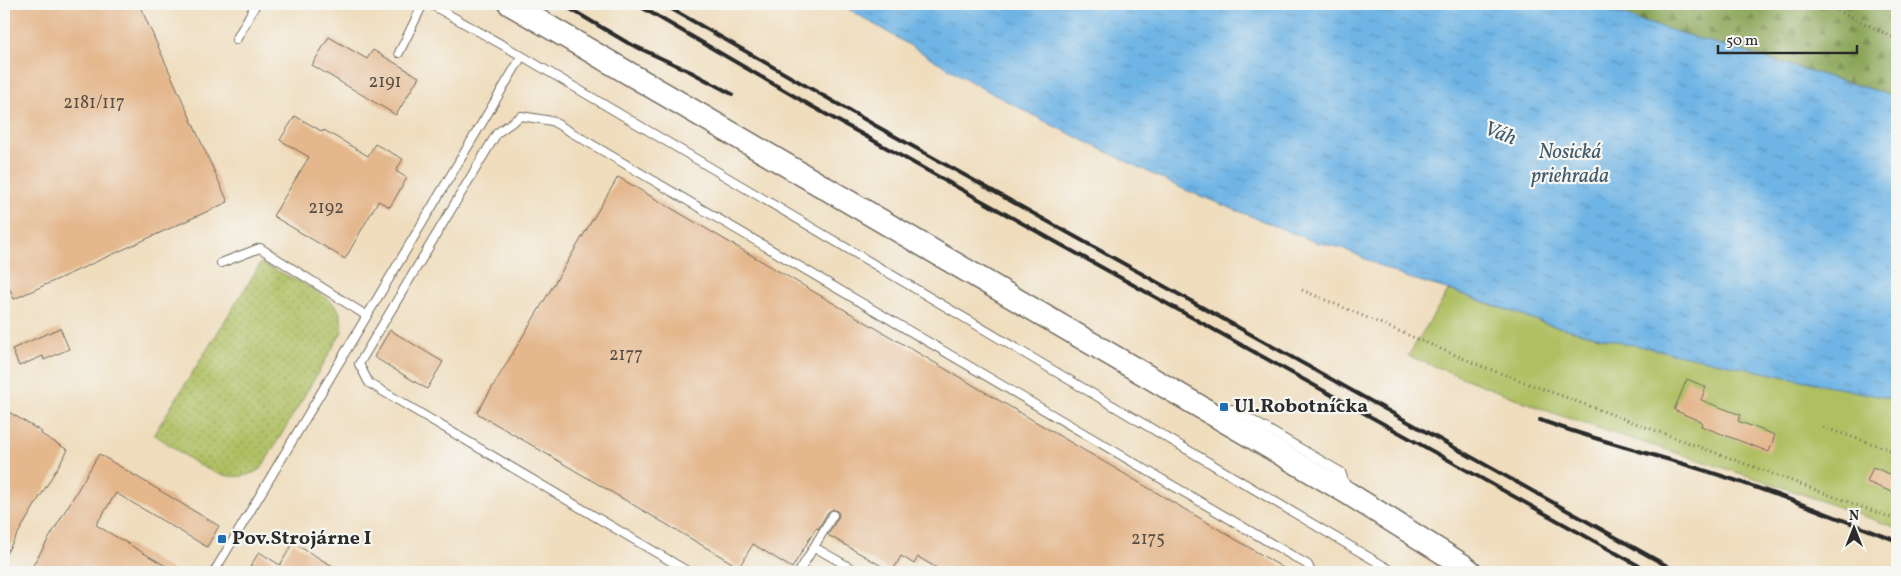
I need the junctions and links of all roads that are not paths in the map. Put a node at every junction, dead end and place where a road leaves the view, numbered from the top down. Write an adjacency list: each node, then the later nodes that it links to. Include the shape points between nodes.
1 (256, 4): 5 (lane)
2 (423, 4): 6 (lane)
3 (430, 4): 7 (lane)
4 (510, 4): 18 (street, via 1346,492)
5 (236, 40)
6 (399, 53)
7 (522, 56): 9 (lane); 17 (lane)
8 (221, 263): 9 (lane, via 260,248)
9 (367, 316): 12 (lane)
10 (833, 514): 11 (lane)
11 (814, 547): 14 (lane); 15 (lane)
12 (214, 572)
13 (688, 572): 16 (lane, via 369,383 359,364 497,133 521,116 552,121 1308,565)
14 (799, 572)
15 (858, 572)
16 (1311, 572)
17 (1394, 572)
18 (1471, 572)

